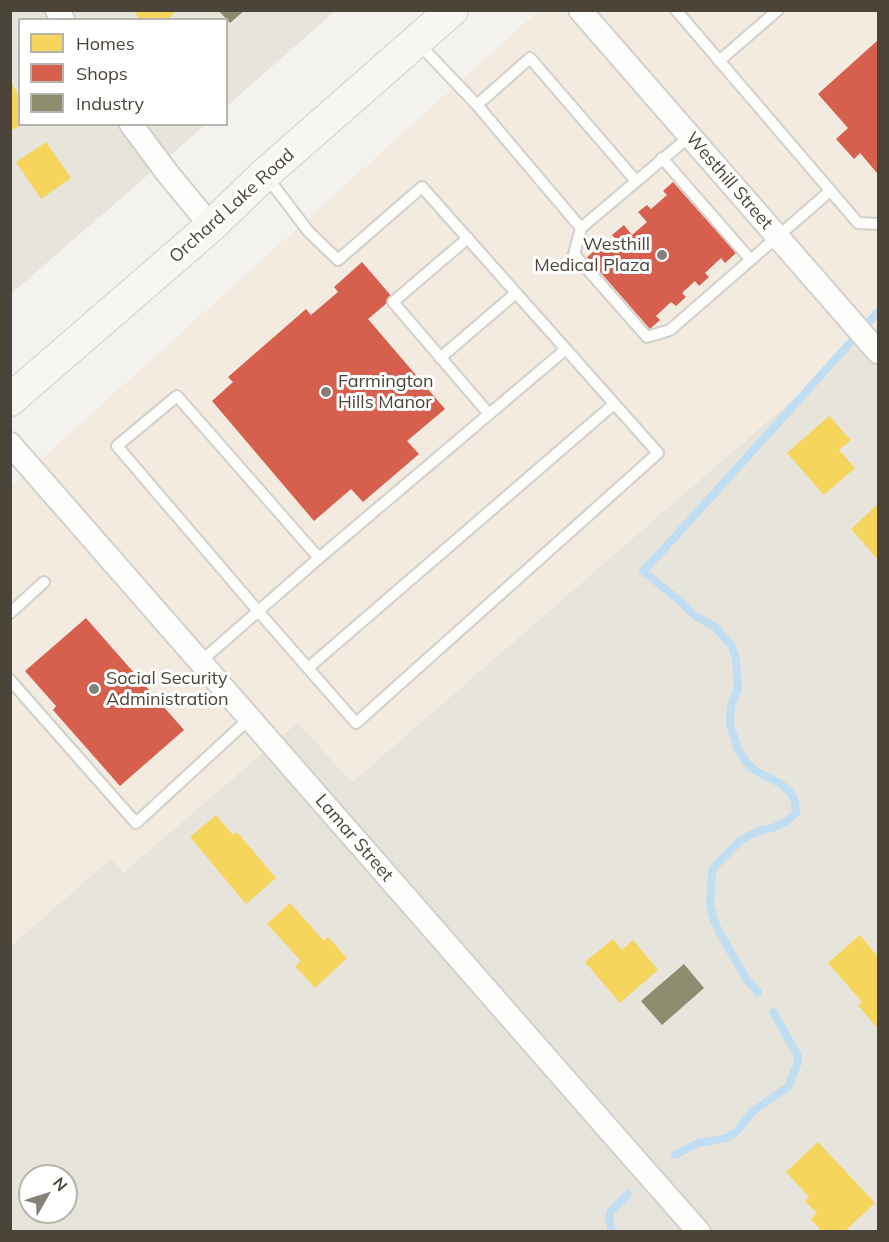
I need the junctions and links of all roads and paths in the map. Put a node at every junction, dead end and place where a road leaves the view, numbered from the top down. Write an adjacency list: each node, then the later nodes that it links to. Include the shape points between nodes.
1 (452, 10): 5 (main road, Orchard Lake Road)
2 (580, 10): 9 (street, Westhill Street)
3 (676, 10): 6 (lane)
4 (778, 10): 6 (lane)
5 (417, 42): 7 (lane); 11 (main road, Orchard Lake Road)
6 (719, 61): 13 (lane)
7 (477, 105): 12 (lane, via 530,58); 16 (lane)
8 (132, 126): 15 (street)
9 (690, 136): 10 (lane); 17 (street, Westhill Street)
10 (662, 158): 12 (lane); 19 (lane)
11 (265, 174): 15 (main road, Orchard Lake Road); 18 (lane, via 308,231 338,260 422,187)
12 (636, 181): 16 (lane)
13 (830, 191): 14 (lane, via 858,223); 17 (lane)
14 (879, 224)
15 (211, 226): 24 (main road, Orchard Lake Road)
16 (581, 228): 19 (lane, via 574,254 647,338 670,330)
17 (777, 235): 19 (lane); 22 (street, Westhill Street)
18 (468, 238): 20 (lane); 23 (lane, via 393,303)
19 (750, 260)
20 (516, 293): 21 (lane); 23 (lane)
21 (566, 349): 25 (lane); 26 (lane)
22 (879, 352)
23 (440, 358): 26 (lane)
24 (10, 400)
25 (614, 404): 33 (lane); 33 (lane, via 657,453 357,723)
26 (489, 414): 28 (lane)
27 (10, 444): 32 (street, Lamar Street)
28 (319, 558): 30 (lane); 30 (lane, via 177,396 117,446)
29 (44, 582): 31 (lane)
30 (258, 611): 32 (lane); 33 (lane)
31 (10, 613)
32 (200, 662): 35 (street, Lamar Street)
33 (308, 668)
34 (10, 680): 35 (lane, via 136,824)
35 (249, 719): 36 (street, Lamar Street)
36 (699, 1232)

